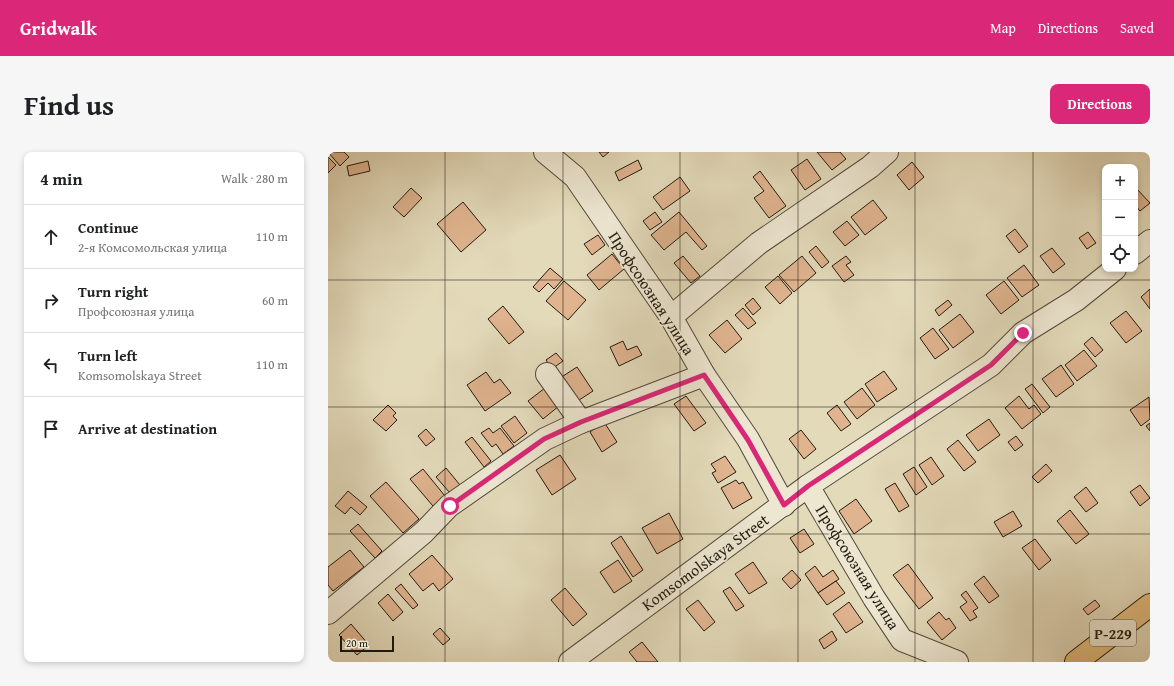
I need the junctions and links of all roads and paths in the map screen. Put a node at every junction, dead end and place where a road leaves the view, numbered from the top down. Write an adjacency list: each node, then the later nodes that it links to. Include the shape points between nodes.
1 (545, 152): 6 (street, Профсоюзная улица, via 575,177)
2 (887, 152): 6 (street, via 870,167 758,243)
3 (1150, 241): 4 (street)
4 (1138, 251)
5 (1111, 272): 10 (street, Komsomolskaya Street, via 1076,300 1023,333 991,365)
6 (671, 317): 8 (street, Профсоюзная улица)
7 (547, 374): 9 (street)
8 (704, 375): 9 (street); 11 (street, Профсоюзная улица, via 748,440)
9 (581, 422): 13 (street, via 544,439 450,506 424,532)
10 (808, 486): 11 (street, Komsomolskaya Street); 16 (street, Профсоюзная улица, via 874,598 902,640)
11 (784, 505): 15 (street, Komsomolskaya Street)
12 (1150, 605): 14 (main road, Р-229)
13 (328, 613)
14 (1088, 658)
15 (570, 662)
16 (957, 662)

